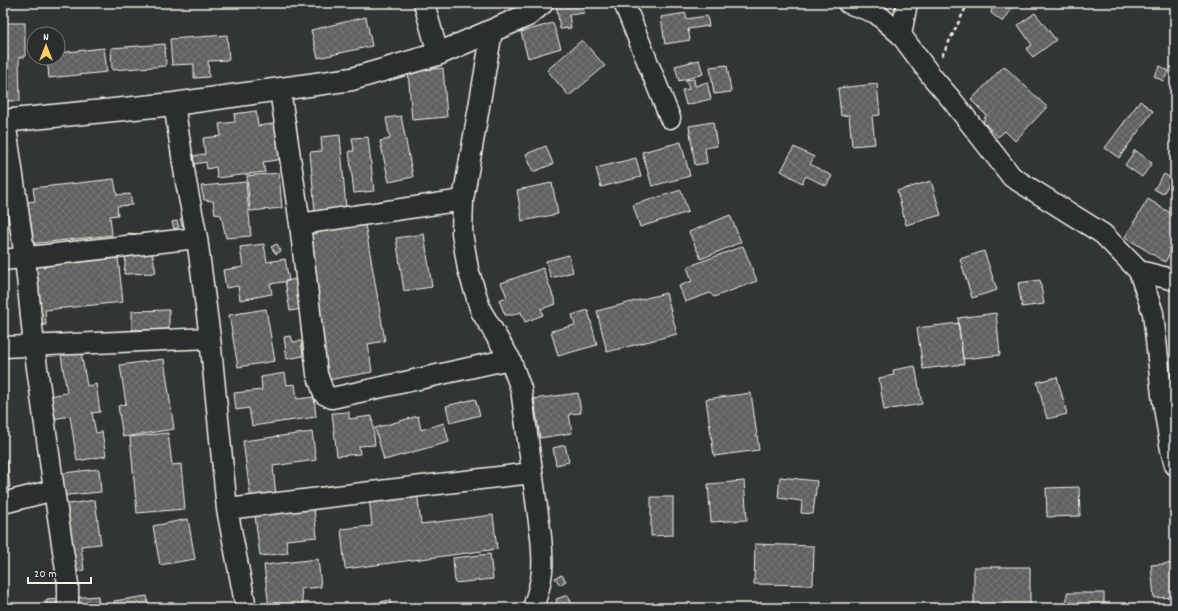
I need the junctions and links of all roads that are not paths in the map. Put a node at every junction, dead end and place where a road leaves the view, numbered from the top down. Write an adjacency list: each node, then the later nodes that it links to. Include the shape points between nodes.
1 (424, 3): 8 (street)
2 (542, 3): 6 (street, via 528,15)
3 (624, 3): 11 (street)
4 (848, 3): 7 (street, via 876,13)
5 (907, 3): 7 (street)
6 (492, 30): 8 (street); 13 (street)
7 (901, 35): 18 (street, via 1012,177 1103,234)
8 (438, 54): 9 (street, via 352,79)
9 (280, 90): 10 (street); 14 (street)
10 (174, 104): 12 (street); 15 (street)
11 (670, 118)
12 (4, 121): 16 (street)
13 (463, 200): 14 (street); 23 (street, via 462,233 468,269 481,312)
14 (300, 224): 23 (street, via 317,374 324,394 332,398)
15 (197, 238): 16 (street); 20 (street)
16 (25, 258): 17 (street); 21 (street)
17 (3, 260)
18 (1139, 271): 19 (street); 24 (street, via 1153,313 1162,395)
19 (1175, 280)
20 (210, 338): 21 (street); 28 (street)
21 (34, 346): 22 (street); 26 (street)
22 (3, 347)
23 (510, 360): 25 (street, via 521,388)
24 (1175, 466)
25 (532, 473): 28 (street); 31 (street, via 541,537 542,572)
26 (54, 490): 27 (street); 29 (street, via 68,584)
27 (3, 503)
28 (227, 509): 30 (street)
29 (68, 608)
30 (246, 608)
31 (533, 608)

